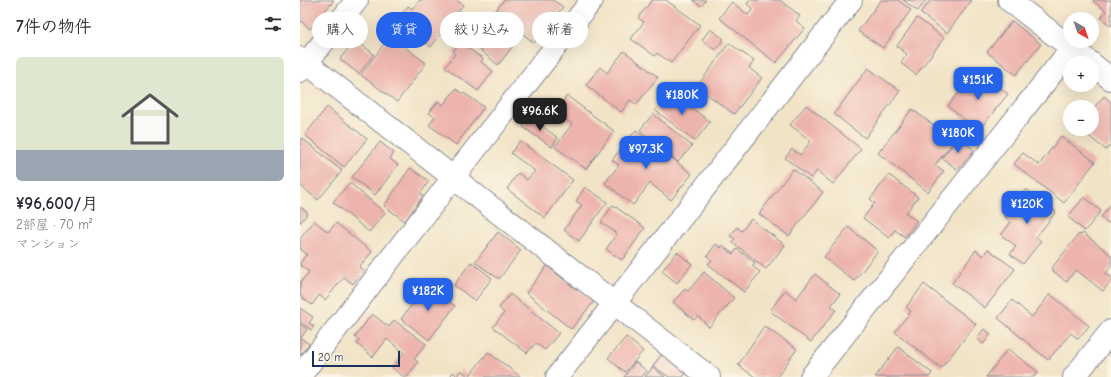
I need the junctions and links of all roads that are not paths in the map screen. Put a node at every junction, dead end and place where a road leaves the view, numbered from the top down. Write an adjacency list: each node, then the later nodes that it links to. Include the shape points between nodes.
1 (356, 0): 8 (street)
2 (592, 0): 11 (street)
3 (851, 0): 12 (street)
4 (1009, 0): 5 (street)
5 (1063, 41)
6 (1072, 48): 7 (street); 17 (street)
7 (1082, 56)
8 (302, 64): 11 (street)
9 (1099, 69): 10 (street)
10 (1111, 78)
11 (453, 178): 12 (street); 14 (street)
12 (615, 304): 15 (street); 16 (street)
13 (1111, 331): 18 (street)
14 (300, 376)
15 (557, 377)
16 (709, 377)
17 (811, 377)
18 (1074, 377)

